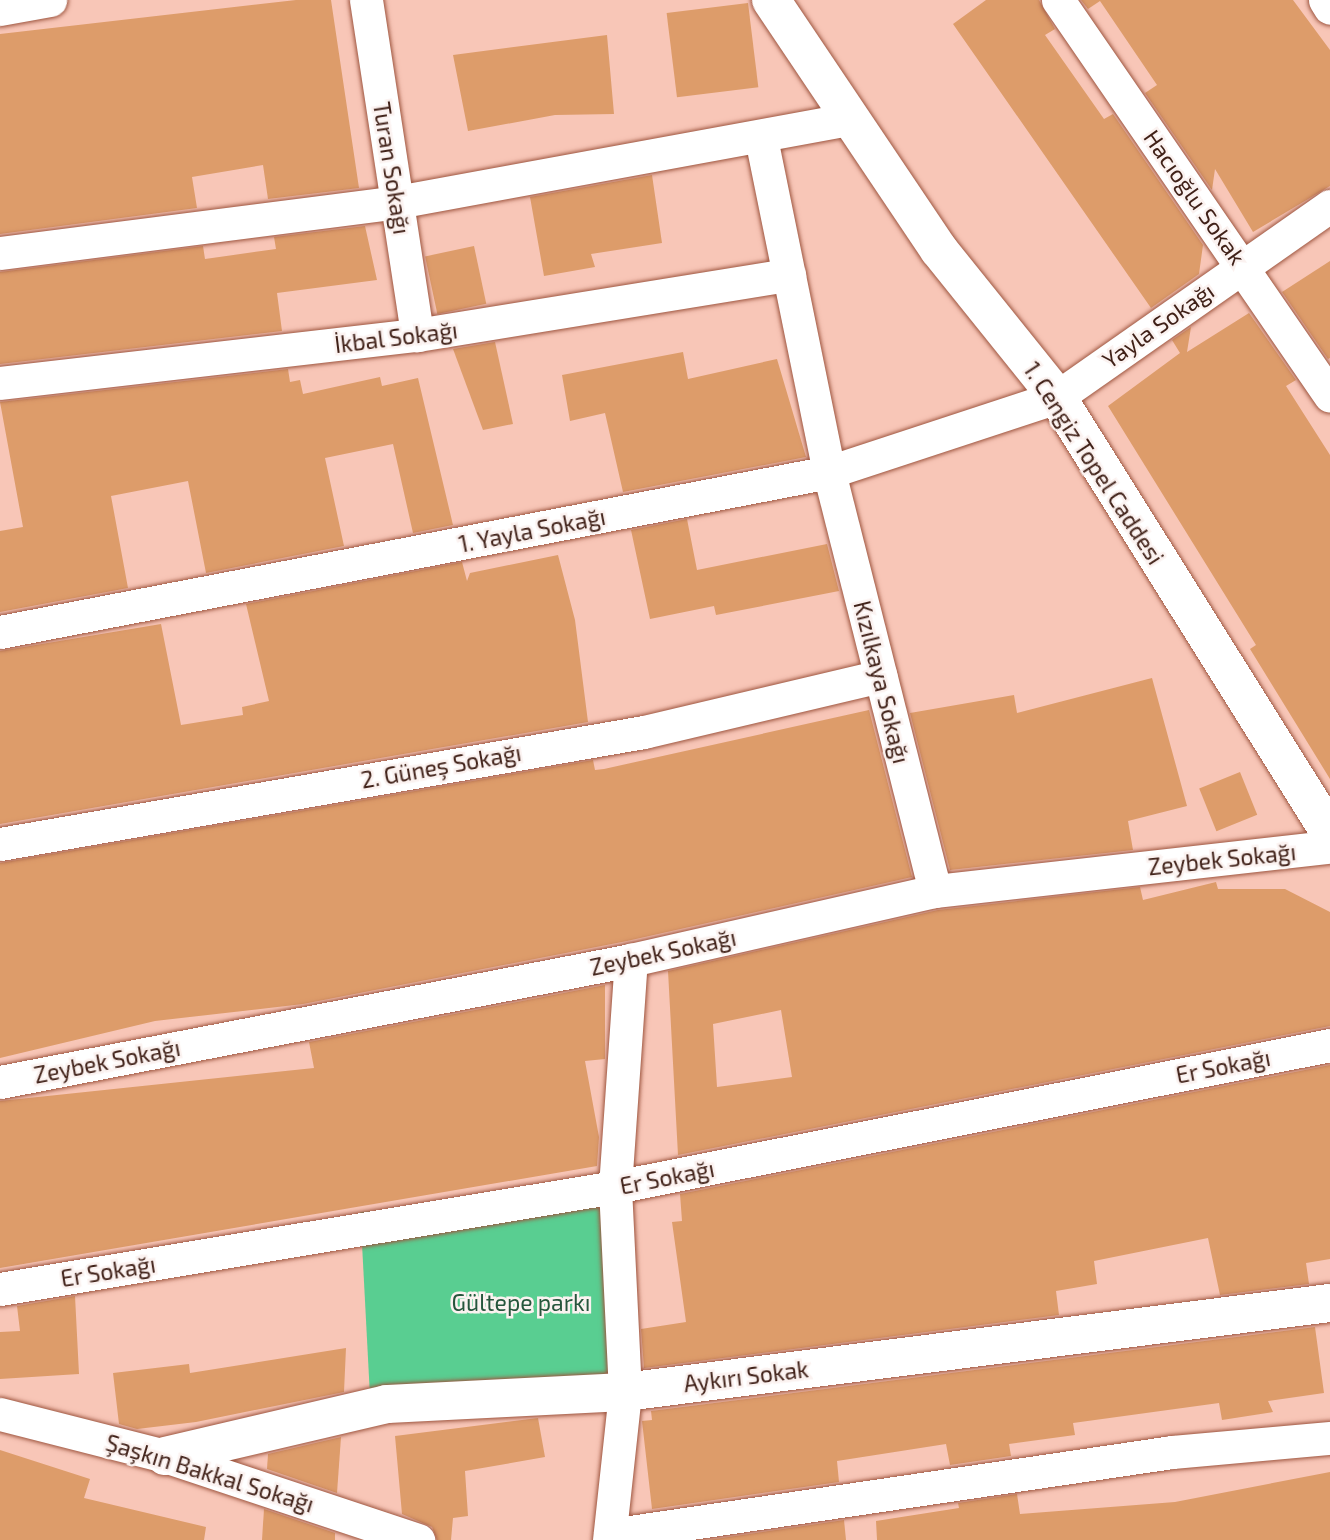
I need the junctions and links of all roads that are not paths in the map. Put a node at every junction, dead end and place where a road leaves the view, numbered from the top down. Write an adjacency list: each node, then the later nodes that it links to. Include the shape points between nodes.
1 (50, 0): 7 (street)
2 (366, 0): 10 (street, Turan Sokağı)
3 (771, 0): 8 (street, 1. Cengiz Topel Caddesi)
4 (1058, 0): 13 (street, Hacıoğlu Sokak)
5 (1325, 0): 6 (street)
6 (1330, 8)
7 (0, 9)
8 (851, 119): 9 (street); 18 (street, 1. Cengiz Topel Caddesi, via 939,250)
9 (761, 138): 10 (street); 14 (street, Kızılkaya Sokağı)
10 (397, 202): 12 (street); 15 (street, Turan Sokağı)
11 (1330, 206): 13 (street, Yayla Sokağı)
12 (0, 253)
13 (1242, 265): 17 (street, Hacıoğlu Sokak); 18 (street, Yayla Sokağı)
14 (789, 275): 15 (street, İkbal Sokağı); 19 (street, Kızılkaya Sokağı)
15 (417, 335): 16 (street, İkbal Sokağı)
16 (0, 383)
17 (1330, 396)
18 (1057, 397): 19 (street, 1. Yayla Sokağı); 22 (street, 1. Cengiz Topel Caddesi)
19 (829, 472): 20 (street, 1. Yayla Sokağı); 21 (street, Kızılkaya Sokağı)
20 (0, 632)
21 (880, 677): 23 (street, 2. Güneş Sokağı, via 644,732); 25 (street, Kızılkaya Sokağı)
22 (1330, 833)
23 (0, 844)
24 (1330, 847): 25 (street, Zeybek Sokağı)
25 (935, 891): 26 (street, Zeybek Sokağı)
26 (631, 960): 28 (street, Zeybek Sokağı); 29 (street)
27 (1330, 1045): 29 (street, Er Sokağı)
28 (0, 1082)
29 (615, 1188): 30 (street, Er Sokağı); 32 (street)
30 (0, 1289)
31 (1330, 1303): 32 (street, Aykırı Sokak)
32 (625, 1392): 35 (street, Aykırı Sokak, via 387,1404); 36 (street)
33 (0, 1414): 35 (street, Şaşkın Bakkal Sokağı)
34 (1330, 1438): 36 (street, via 1172,1452)
35 (165, 1456): 37 (street, Şaşkın Bakkal Sokağı)
36 (610, 1537)
37 (418, 1540)

